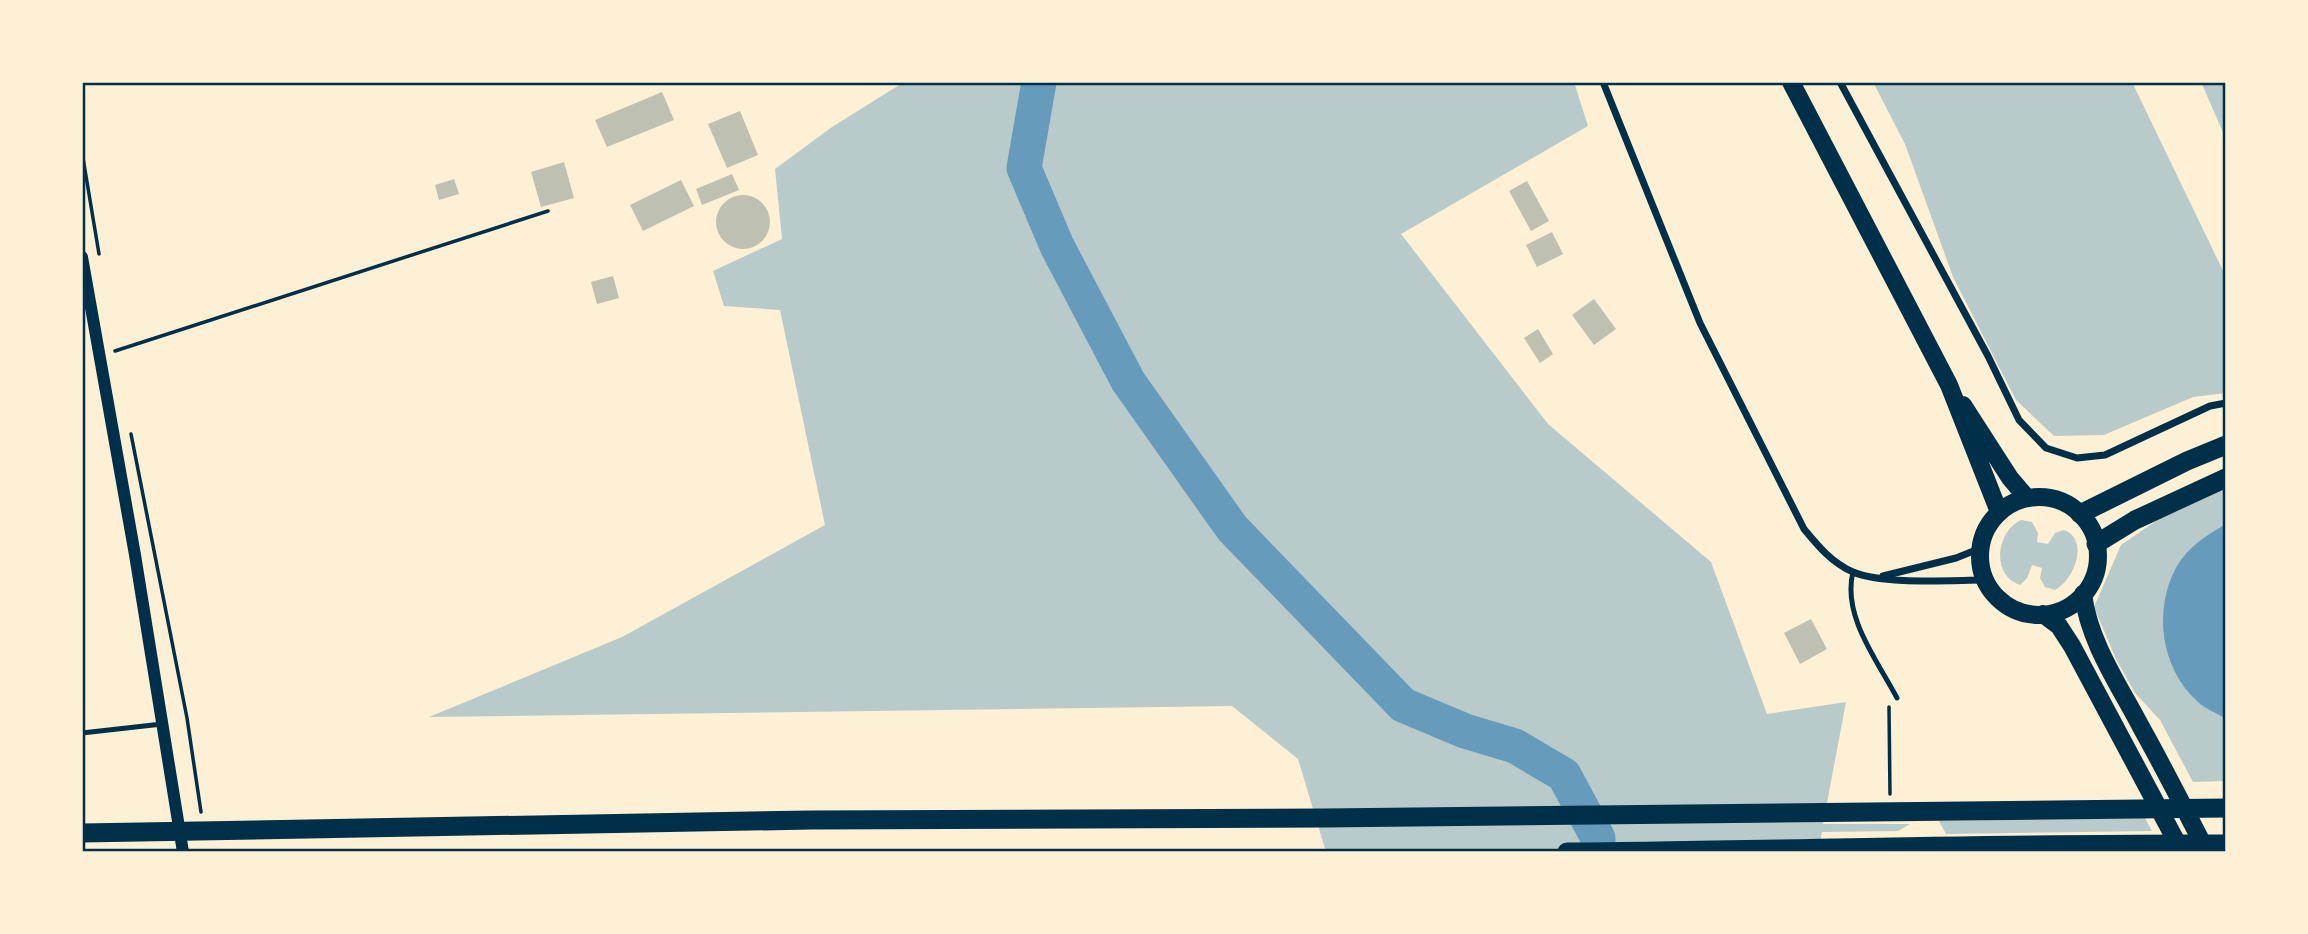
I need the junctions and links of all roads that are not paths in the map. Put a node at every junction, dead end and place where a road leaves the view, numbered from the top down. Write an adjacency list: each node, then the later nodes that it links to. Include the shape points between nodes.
1 (1604, 82): 14 (street, via 1700,323 1804,529 1826,555)
2 (1791, 82): 5 (main road)
3 (1840, 82): 6 (street, via 2019,420 2046,448 2077,458 2105,454)
4 (82, 257): 20 (street)
5 (1949, 385): 9 (main road); 10 (main road)
6 (2226, 403)
7 (2226, 445): 11 (highway)
8 (2226, 478): 12 (highway, via 2135,520)
9 (2027, 498): 10 (main road); 11 (main road, via 2051,498)
10 (1999, 512): 13 (main road, via 1988,526)
11 (2080, 514): 12 (main road)
12 (2096, 544): 17 (main road, via 2095,570)
13 (1981, 548): 15 (street); 16 (main road)
14 (1853, 572): 15 (street); 19 (lane, via 1851,603)
15 (1875, 578): 16 (street)
16 (1985, 580): 18 (main road, via 2013,609)
17 (2083, 594): 18 (main road, via 2058,611); 30 (main road, via 2092,631)
18 (2043, 614): 29 (main road, via 2059,626 2072,646)
19 (1897, 698)
20 (162, 724): 21 (lane); 27 (street)
21 (82, 733)
22 (2226, 801): 23 (highway)
23 (2196, 808): 24 (highway); 25 (highway, via 811,820)
24 (2226, 808)
25 (82, 833)
26 (2226, 844): 28 (highway)
27 (183, 852)
28 (1567, 852)
29 (2182, 852)
30 (2207, 852)

